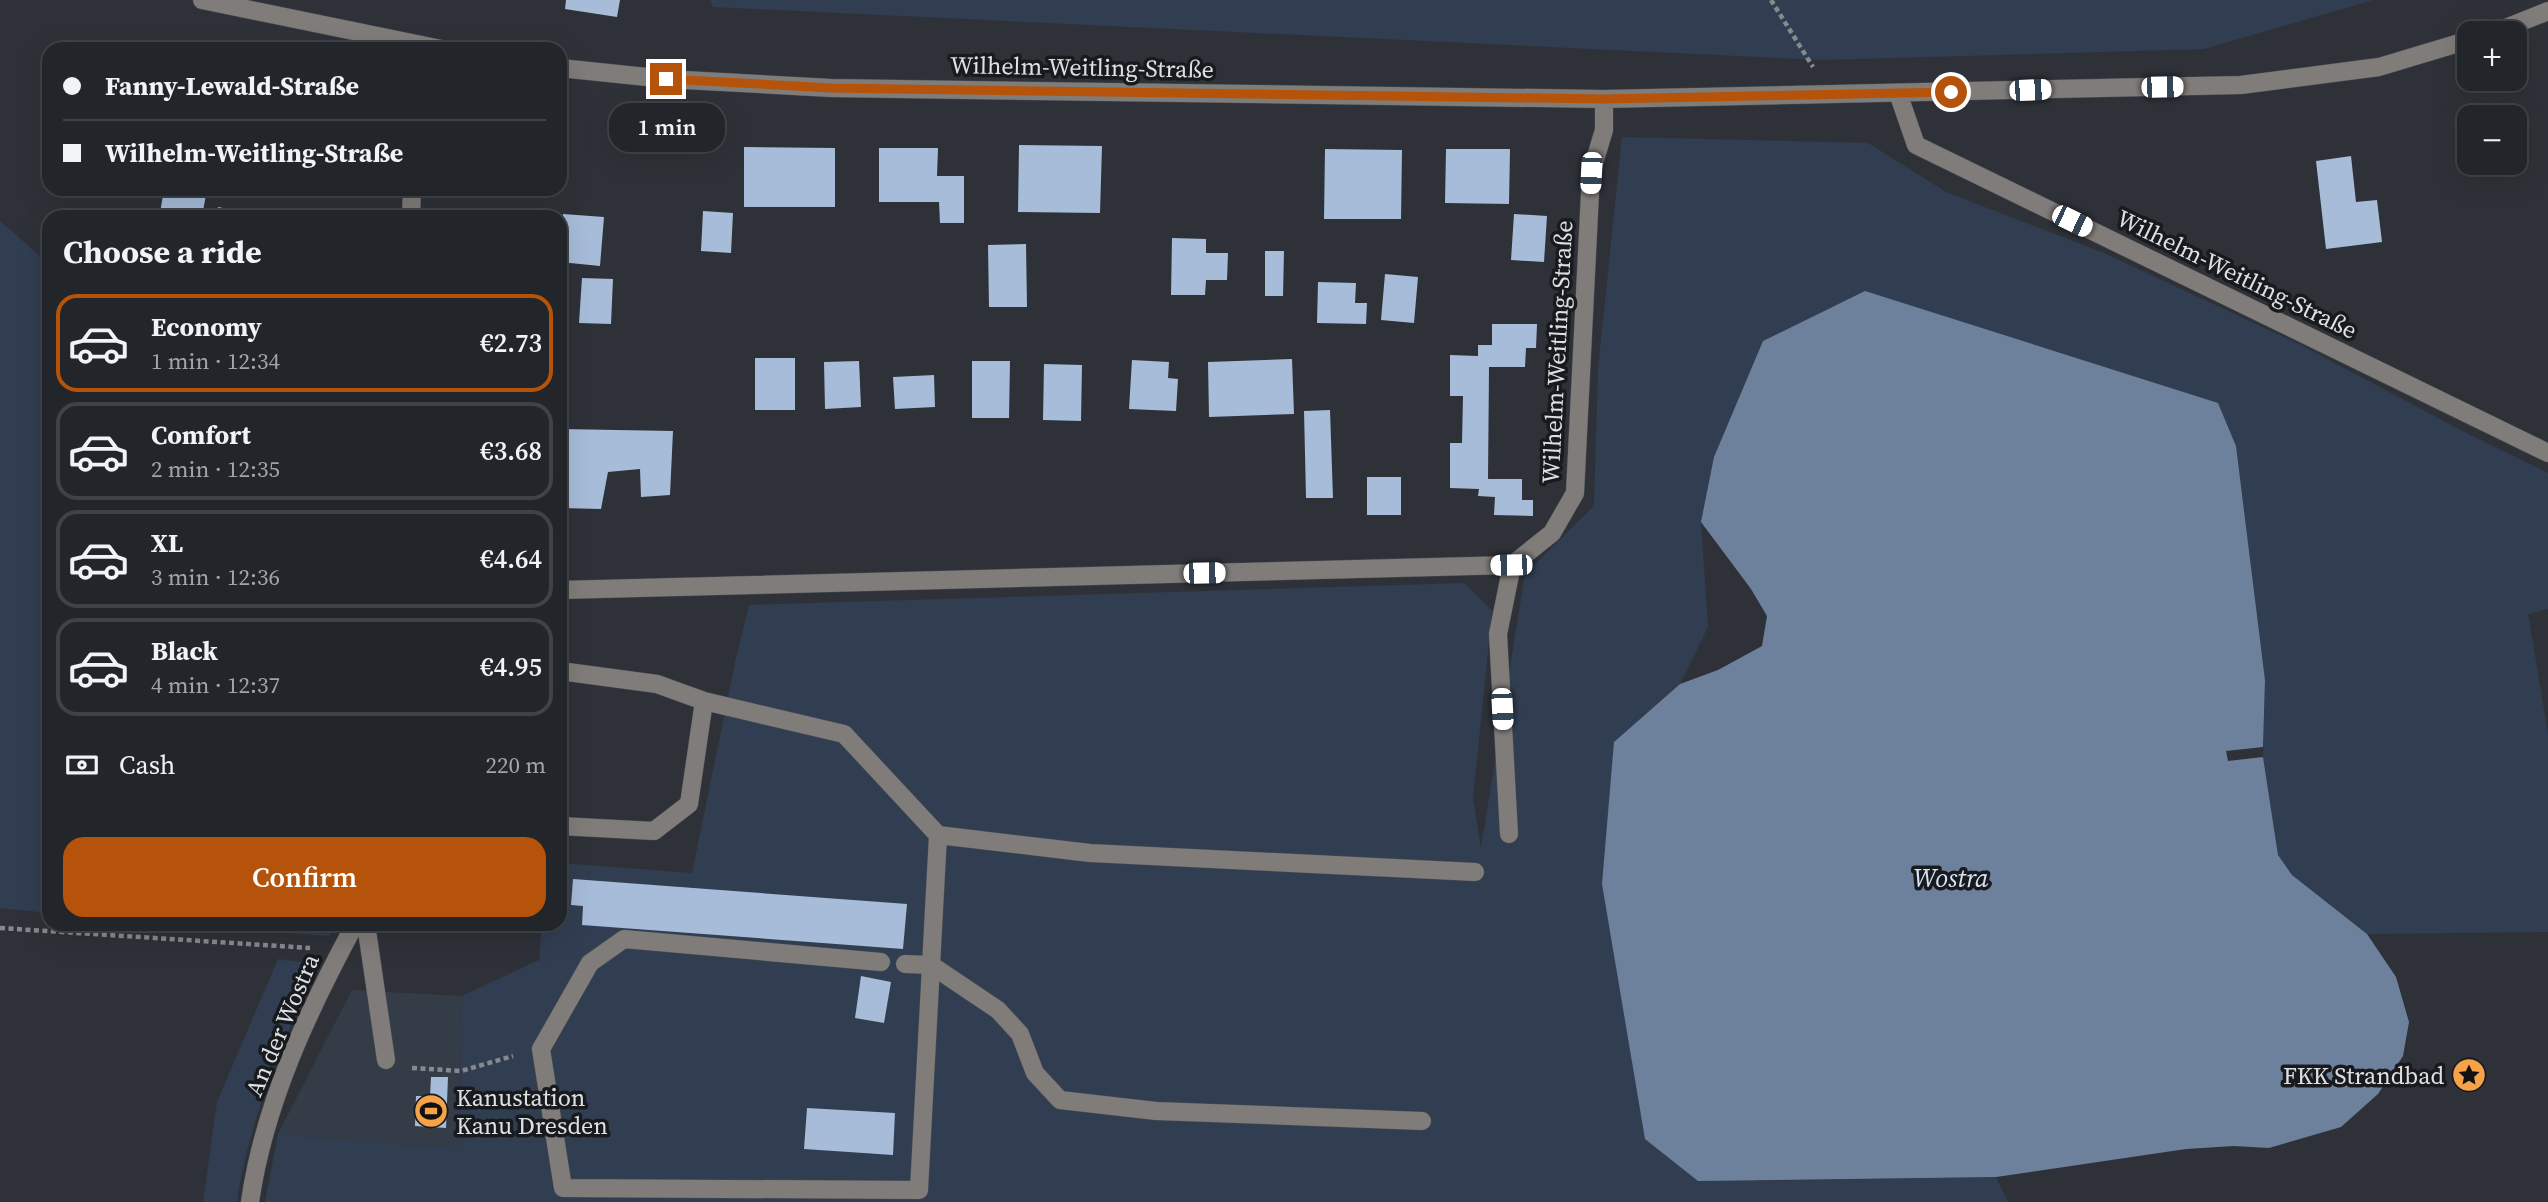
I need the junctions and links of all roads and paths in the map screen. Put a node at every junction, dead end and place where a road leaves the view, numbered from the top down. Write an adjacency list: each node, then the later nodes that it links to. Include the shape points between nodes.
1 (202, 0): 5 (street)
2 (1771, 0): 9 (path)
3 (2548, 11): 4 (street)
4 (2523, 21)
5 (397, 42)
6 (2457, 44): 8 (street, via 2379,67 2241,85)
7 (567, 69): 10 (street, Wilhelm-Weitling-Straße, via 831,88)
8 (1898, 93): 9 (street, Wilhelm-Weitling-Straße); 11 (street, Wilhelm-Weitling-Straße, via 1916,145)
9 (1831, 94): 10 (street, Wilhelm-Weitling-Straße)
10 (1604, 99): 12 (street, Wilhelm-Weitling-Straße, via 1604,130 1591,173 1576,493 1552,533)
11 (2548, 453)
12 (1511, 565): 13 (street); 17 (street, via 1498,634)
13 (567, 590)
14 (567, 672): 15 (street, via 657,684)
15 (704, 701): 16 (street, via 689,804 654,831); 18 (street, via 844,734)
16 (567, 826)
17 (1509, 834)
18 (938, 835): 19 (street, via 1090,853); 28 (street)
19 (1475, 872)
20 (0, 928): 21 (path)
21 (42, 931)
22 (46, 931): 25 (path)
23 (351, 931): 25 (street, An der Wostra)
24 (367, 931): 30 (street)
25 (341, 950): 33 (street, An der Wostra, via 281,1078 255,1164)
26 (880, 962): 29 (street, via 624,939 590,963)
27 (905, 964): 28 (street)
28 (931, 965): 31 (street, via 998,1010 1020,1034 1035,1073 1060,1100 1156,1111); 32 (street, via 919,1191)
29 (541, 1049): 30 (path, via 461,1071 408,1068); 32 (street)
30 (386, 1059)
31 (1422, 1121)
32 (563, 1195)
33 (250, 1202)

